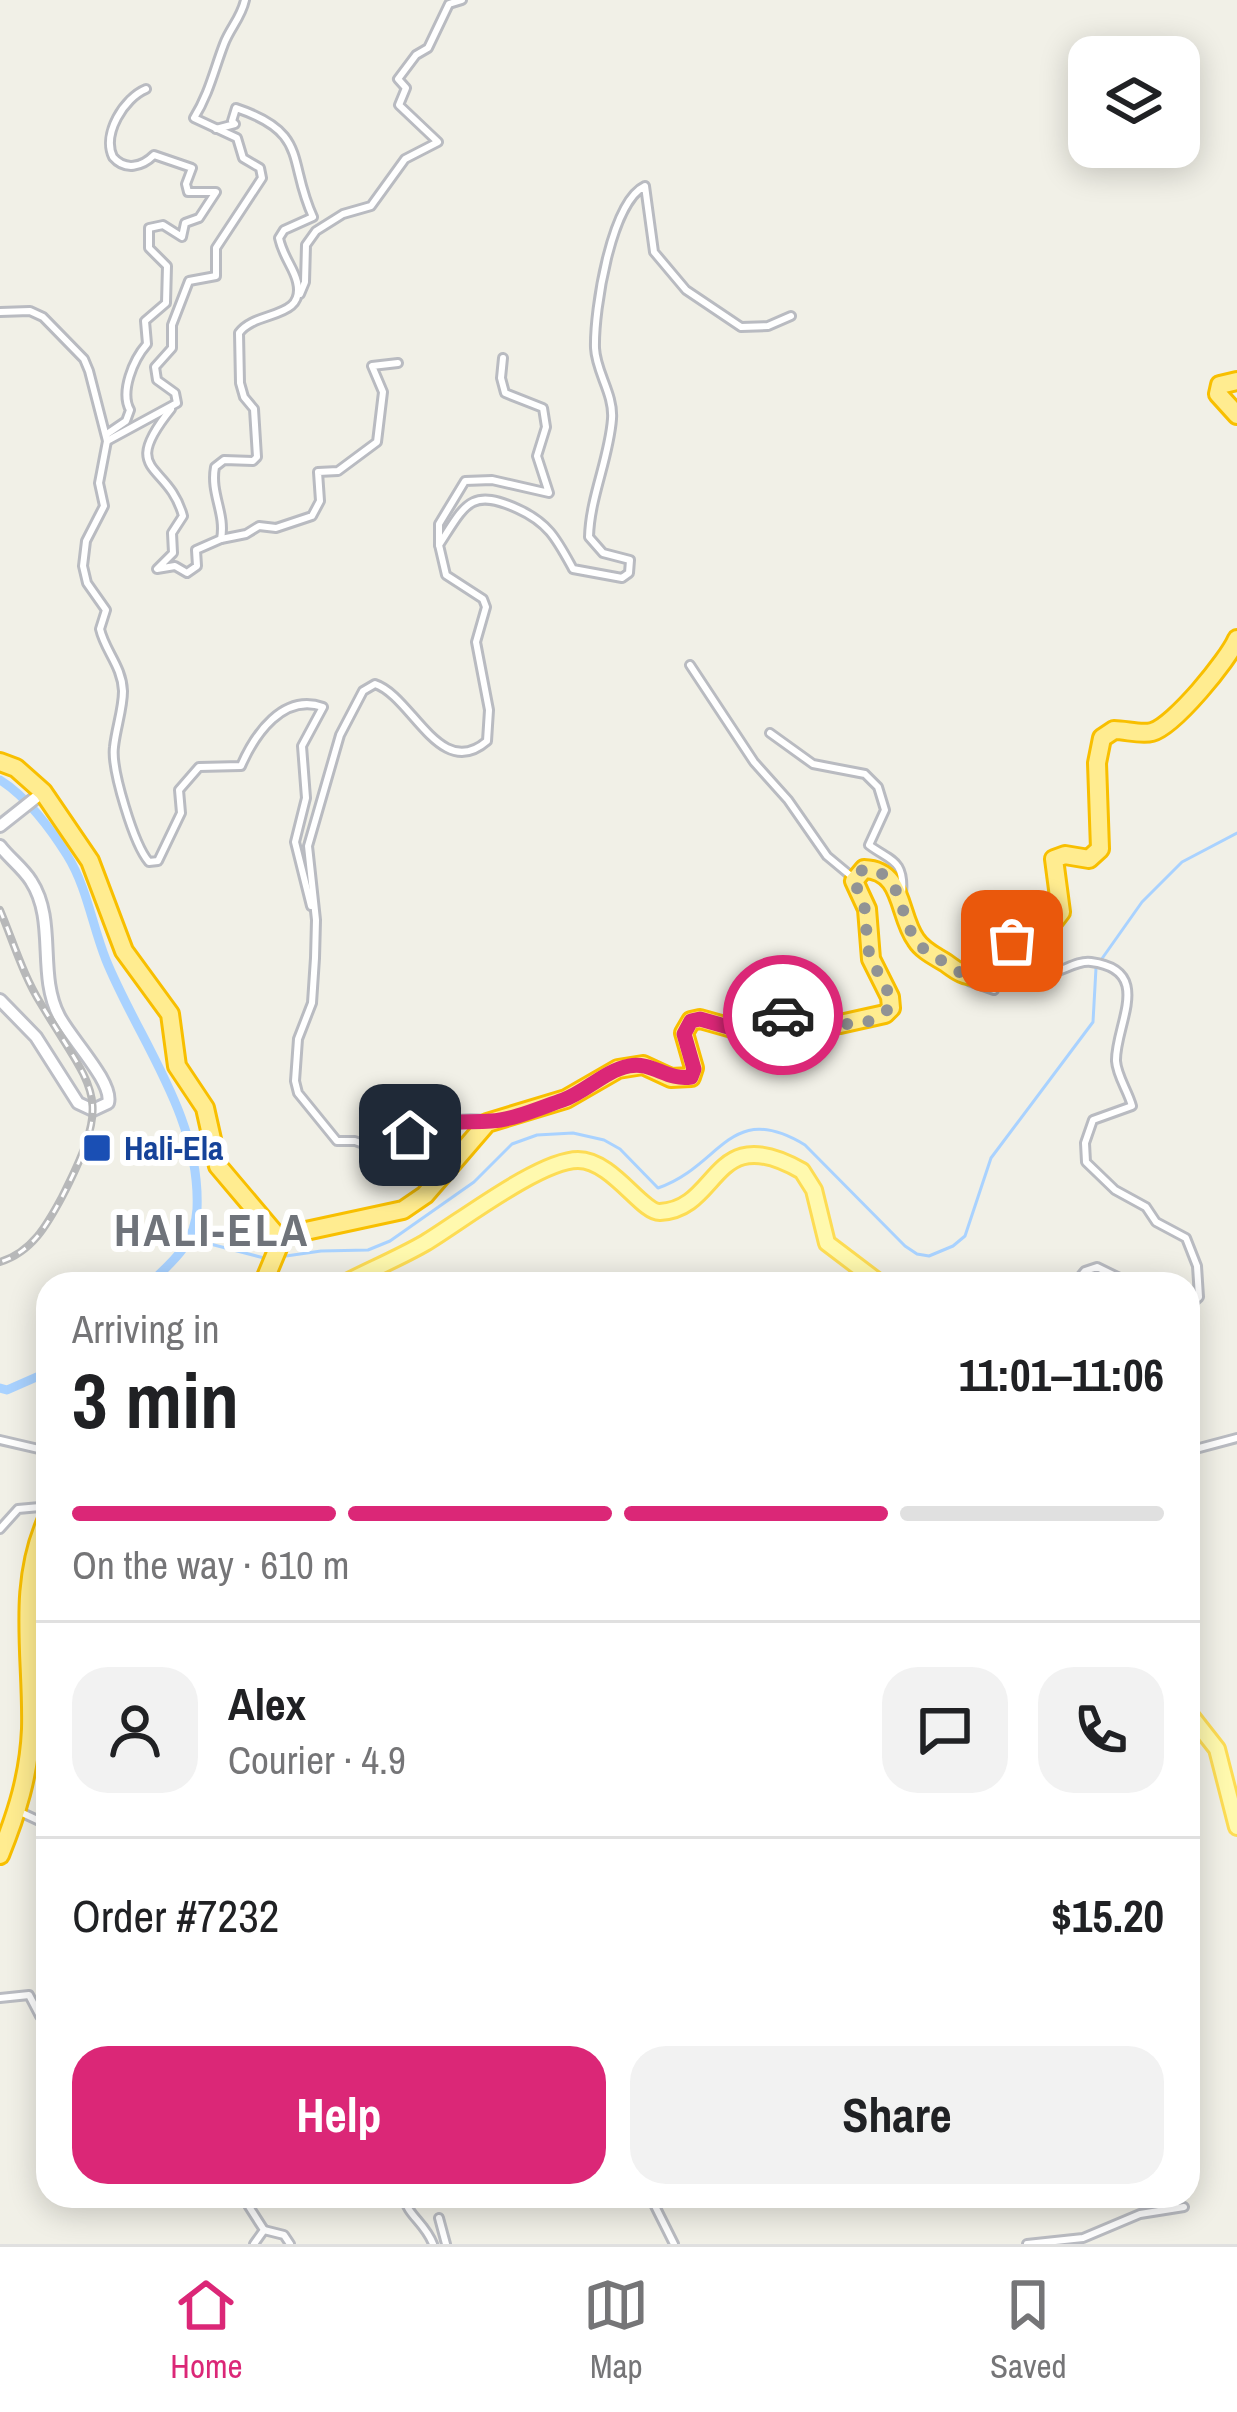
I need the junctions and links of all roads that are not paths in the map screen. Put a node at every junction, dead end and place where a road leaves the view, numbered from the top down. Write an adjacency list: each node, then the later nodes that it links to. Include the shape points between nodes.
1 (245, 0): 4 (street, via 194,118)
2 (462, 0): 5 (street, via 449,4 428,48 398,79 406,88 399,105 438,142 404,159 371,206 316,231)
3 (146, 89): 13 (street, via 122,110 108,148 113,157 130,166 154,155 186,164 188,192 216,192 199,218 185,223 182,237 164,225 149,228 149,248 167,266 166,303 145,321 147,344 124,394 130,410)
4 (216, 129): 5 (street, via 235,124 240,107 272,123 296,155 313,217 279,238); 11 (street, via 237,138 262,178 216,248 216,276 195,277 185,289 172,348 155,367 157,380 175,393)
5 (298, 297): 14 (street, via 290,309 239,333 240,383 253,405 258,452 253,461 215,467)
6 (0, 312): 13 (street, via 43,316 84,359)
7 (791, 316): 15 (street, via 741,327 686,290 654,252 643,185 613,236 595,350 613,410 589,536 603,553 630,560 629,573 573,569 540,518 495,496 467,506)
8 (503, 358): 15 (street, via 505,393 543,408 537,456 550,493 465,482 439,524)
9 (398, 363): 14 (street, via 372,366 383,392 377,442 338,471 318,472 312,516)
10 (1237, 381): 12 (highway, via 1218,391)
11 (171, 409): 13 (street); 14 (street, via 150,436 147,462 183,516 172,532 173,554 157,569 191,572 196,550)
12 (1237, 415)
13 (107, 438): 25 (street, via 99,483 104,506 83,566 106,610 100,629 123,689 113,752 140,853 158,861 181,813 179,790 199,766 241,766 278,715 318,704 302,746 306,798 295,842)
14 (220, 539)
15 (439, 545): 25 (street, via 446,574 486,607 476,642 488,741 472,751 450,749 418,726 391,689 375,684 363,692 335,747 308,846)
16 (1237, 639): 26 (highway, via 1160,729 1104,735 1098,854 1054,859 1061,912 1054,925 1037,940 1004,944 980,976)
17 (690, 665): 23 (street, via 754,762 827,856)
18 (770, 733): 24 (street, via 813,764 865,774 878,787 884,810 869,845 896,862)
19 (0, 762): 20 (highway)
20 (39, 796): 21 (street); 29 (highway, via 90,861 124,950 170,1014 177,1066 206,1108 218,1166)
21 (0, 826)
22 (0, 846): 27 (street, via 31,881 44,918 50,998 109,1087 108,1103 93,1110 78,1103 36,1037)
23 (854, 878): 24 (highway, via 878,871); 28 (highway, via 867,909 871,959 890,997 886,1014 841,1024 773,1016 739,1030 691,1021 684,1034 691,1077 626,1066 566,1099)
24 (902, 898): 26 (highway, via 918,944)
25 (316, 920): 28 (street, via 313,1003 298,1039 295,1081 337,1141 390,1154 432,1125)
26 (962, 974): 33 (street, via 989,991 1000,966 1046,974 1091,962 1123,977 1128,990 1116,1066 1132,1106 1094,1120 1086,1162 1186,1238)
27 (0, 1000)
28 (489, 1122): 29 (highway, via 403,1210)
29 (278, 1243): 30 (highway)
30 (267, 1272)
31 (367, 1272): 32 (main road, via 568,1161 591,1162 658,1213 749,1154 802,1171 827,1244)
32 (864, 1272)
33 (1196, 1272)
34 (1237, 1438): 37 (street)
35 (0, 1440): 36 (street)
36 (36, 1448)
37 (1200, 1448)
38 (36, 1507): 39 (street, via 18,1509)
39 (0, 1529)
40 (36, 1562): 42 (highway, via 26,1601 31,1728)
41 (1200, 1727): 44 (main road, via 1217,1749)
42 (18, 1811): 43 (street); 45 (highway)
43 (36, 1819)
44 (1237, 1826)
45 (0, 1855)
46 (0, 1998): 47 (street, via 29,1995)
47 (36, 2008)
48 (250, 2208): 53 (street)
49 (407, 2208): 56 (street)
50 (656, 2208): 58 (street)
51 (1178, 2208): 59 (street, via 1084,2237)
52 (439, 2218): 57 (street)
53 (264, 2230): 54 (street); 55 (street)
54 (254, 2244)
55 (290, 2244)
56 (433, 2244)
57 (446, 2244)
58 (674, 2244)
59 (1027, 2244)

